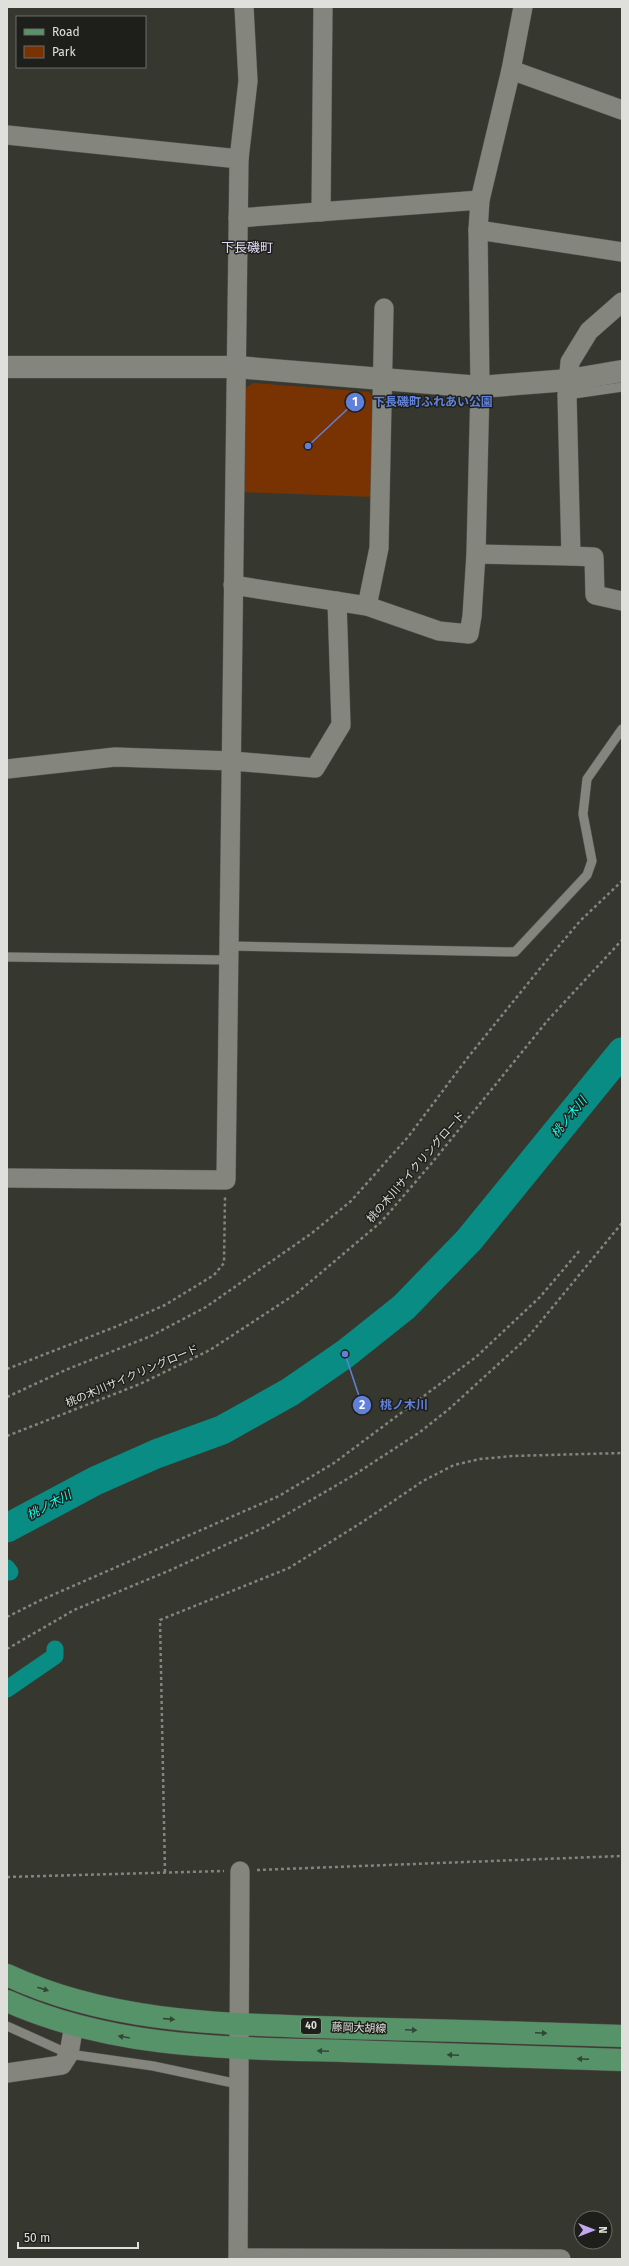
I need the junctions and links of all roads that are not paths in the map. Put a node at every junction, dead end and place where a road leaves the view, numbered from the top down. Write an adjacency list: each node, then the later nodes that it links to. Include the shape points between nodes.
1 (244, 7): 7 (street, via 248,81)
2 (323, 7): 9 (street)
3 (523, 7): 4 (street)
4 (511, 70): 5 (street); 8 (street)
5 (622, 110)
6 (7, 135): 7 (street)
7 (239, 159): 10 (street)
8 (480, 200): 9 (street); 11 (street)
9 (321, 212): 10 (street)
10 (238, 218): 16 (street)
11 (478, 230): 12 (street); 19 (street)
12 (622, 252)
13 (622, 302): 21 (street, via 589,331 570,362)
14 (384, 308): 18 (street)
15 (7, 367): 16 (street)
16 (236, 367): 18 (street); 24 (street)
17 (622, 371): 21 (street)
18 (383, 379): 19 (street); 27 (street, via 380,548)
19 (480, 387): 21 (street); 22 (street)
20 (622, 387): 21 (lane)
21 (568, 388): 23 (street)
22 (476, 554): 23 (street); 27 (street, via 469,634 439,631)
23 (572, 556): 26 (street, via 594,557 595,595)
24 (233, 585): 25 (street); 29 (street)
25 (337, 601): 27 (street); 29 (street, via 341,725 314,768)
26 (622, 601)
27 (367, 606)
28 (622, 729): 31 (lane, via 588,779 583,814 592,860 588,874 515,952)
29 (232, 761): 30 (street, via 115,757); 31 (street)
30 (7, 769)
31 (229, 953): 32 (lane); 33 (street, via 226,1180)
32 (7, 957)
33 (7, 1178)
34 (240, 1871): 38 (street)
35 (7, 1975): 38 (main road, 藤岡大胡線 / 40, one-way to 38, via 72,1999 124,2012 158,2018)
36 (7, 2001): 37 (main road, 40, via 32,2012)
37 (74, 2024): 41 (main road, 40, one-way to 37, via 155,2042 118,2036); 42 (street)
38 (240, 2024): 40 (main road, 藤岡大胡線 / 40, one-way to 40); 41 (street)
39 (7, 2026): 42 (lane)
40 (622, 2036)
41 (239, 2048): 43 (main road, 40, one-way to 41); 45 (street)
42 (69, 2054): 44 (street, via 62,2064); 45 (lane, via 153,2066)
43 (622, 2060)
44 (7, 2073)
45 (238, 2084): 46 (street)
46 (238, 2258): 47 (street)
47 (561, 2259)

